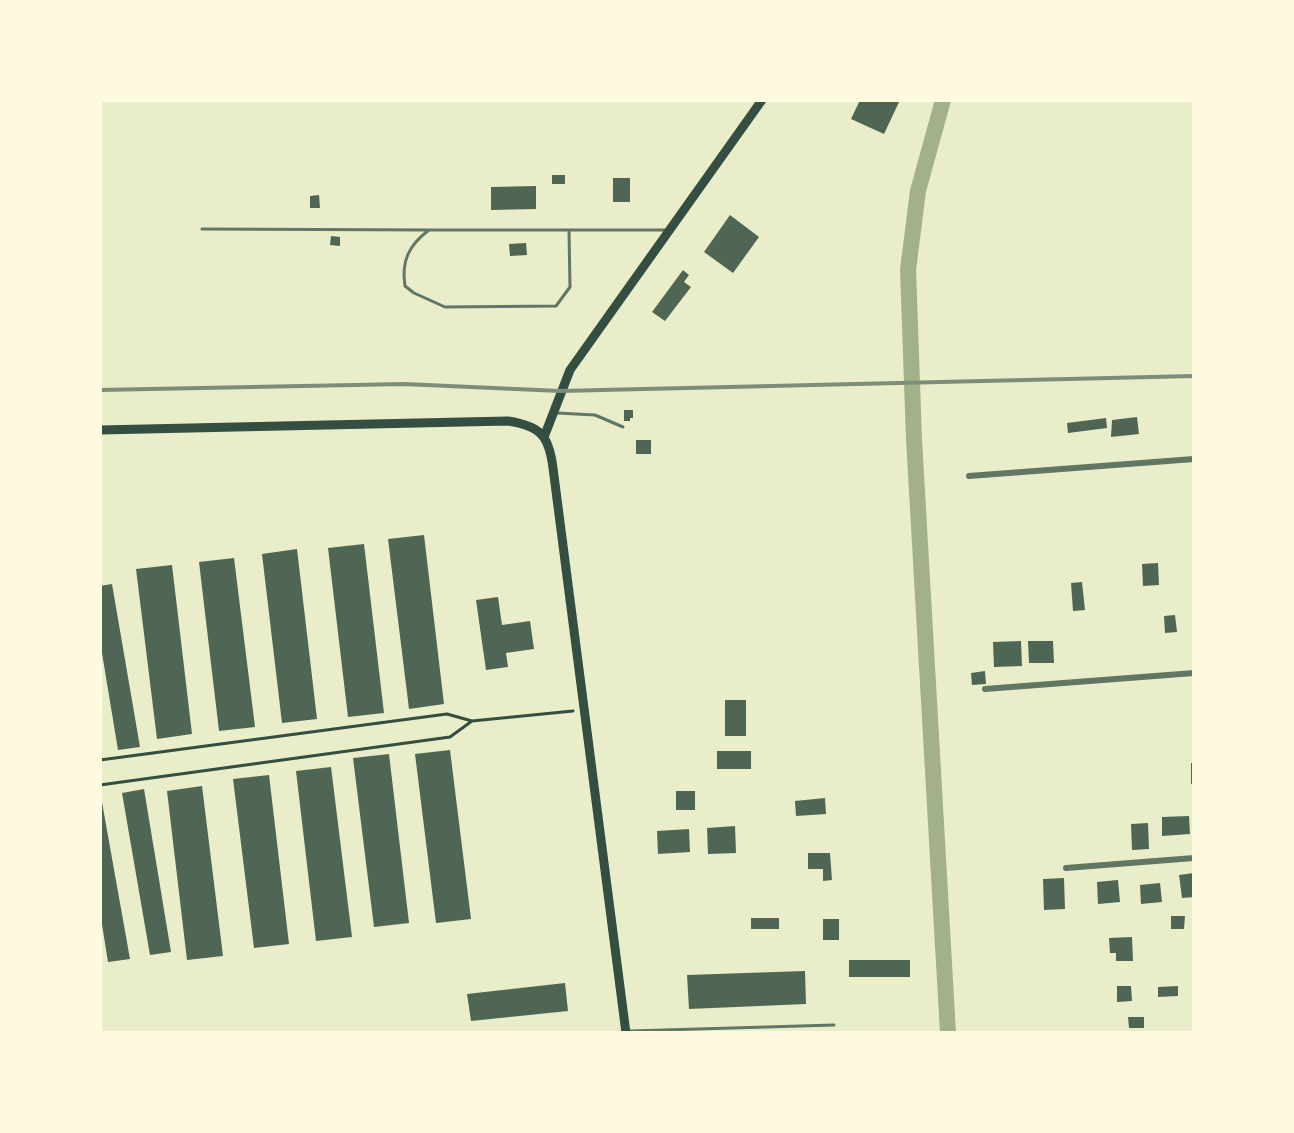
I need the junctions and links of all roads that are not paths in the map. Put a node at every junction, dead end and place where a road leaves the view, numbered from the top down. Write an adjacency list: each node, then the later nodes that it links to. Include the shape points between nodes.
1 (762, 100): 5 (main road)
2 (202, 229): 3 (lane)
3 (429, 230): 4 (lane); 4 (lane, via 414,241 402,267 405,286 445,307 556,306 570,287)
4 (569, 230): 5 (lane)
5 (670, 230): 6 (main road, via 570,370)
6 (553, 413): 7 (lane, via 595,415); 9 (main road)
7 (623, 427)
8 (100, 430): 9 (main road, via 508,421 527,425)
9 (544, 437): 17 (main road, via 552,460)
10 (1194, 459): 11 (street)
11 (969, 476)
12 (1194, 673): 13 (street)
13 (985, 689)
14 (1194, 858): 15 (street)
15 (1066, 868)
16 (834, 1025): 17 (lane)
17 (626, 1032)

